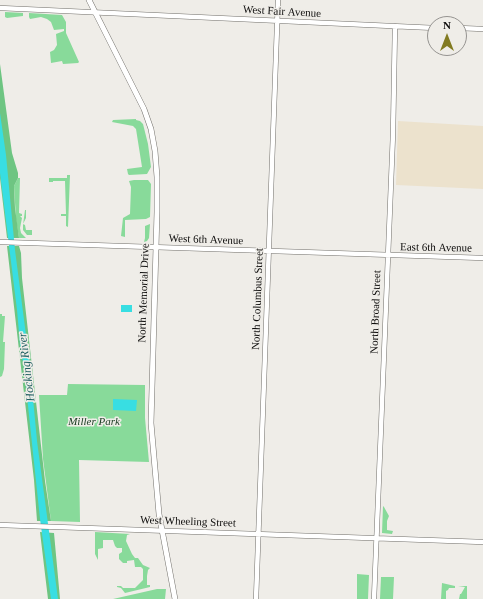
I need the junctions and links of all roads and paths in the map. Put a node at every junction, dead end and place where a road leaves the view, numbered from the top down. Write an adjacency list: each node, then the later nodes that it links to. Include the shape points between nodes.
1 (88, 0): 4 (main road, North Memorial Drive)
2 (278, 0): 5 (street, North Columbus Street)
3 (0, 8): 4 (street, West Fair Avenue)
4 (95, 13): 5 (street, West Fair Avenue); 11 (main road, North Memorial Drive, via 138,97 150,129 157,161)
5 (277, 21): 6 (street, West Fair Avenue); 12 (street, North Columbus Street)
6 (395, 26): 7 (street, West Fair Avenue); 13 (street, North Broad Street)
7 (427, 28)
8 (467, 28): 9 (street)
9 (483, 29)
10 (3, 242): 11 (street, West 6th Avenue)
11 (156, 247): 12 (street, West 6th Avenue); 16 (main road, North Memorial Drive, via 151,423)
12 (269, 251): 13 (street, West 6th Avenue); 17 (street, North Columbus Street)
13 (388, 256): 14 (street, East 6th Avenue); 18 (street, North Broad Street)
14 (483, 258)
15 (0, 525): 16 (street, West Wheeling Street)
16 (162, 530): 17 (street, West Wheeling Street); 20 (main road, North Memorial Drive)
17 (259, 534): 18 (street, West Wheeling Street); 21 (street, North Columbus Street)
18 (376, 539): 19 (street, West Wheeling Street); 22 (street, North Broad Street)
19 (483, 542)
20 (175, 599)
21 (256, 599)
22 (374, 599)

